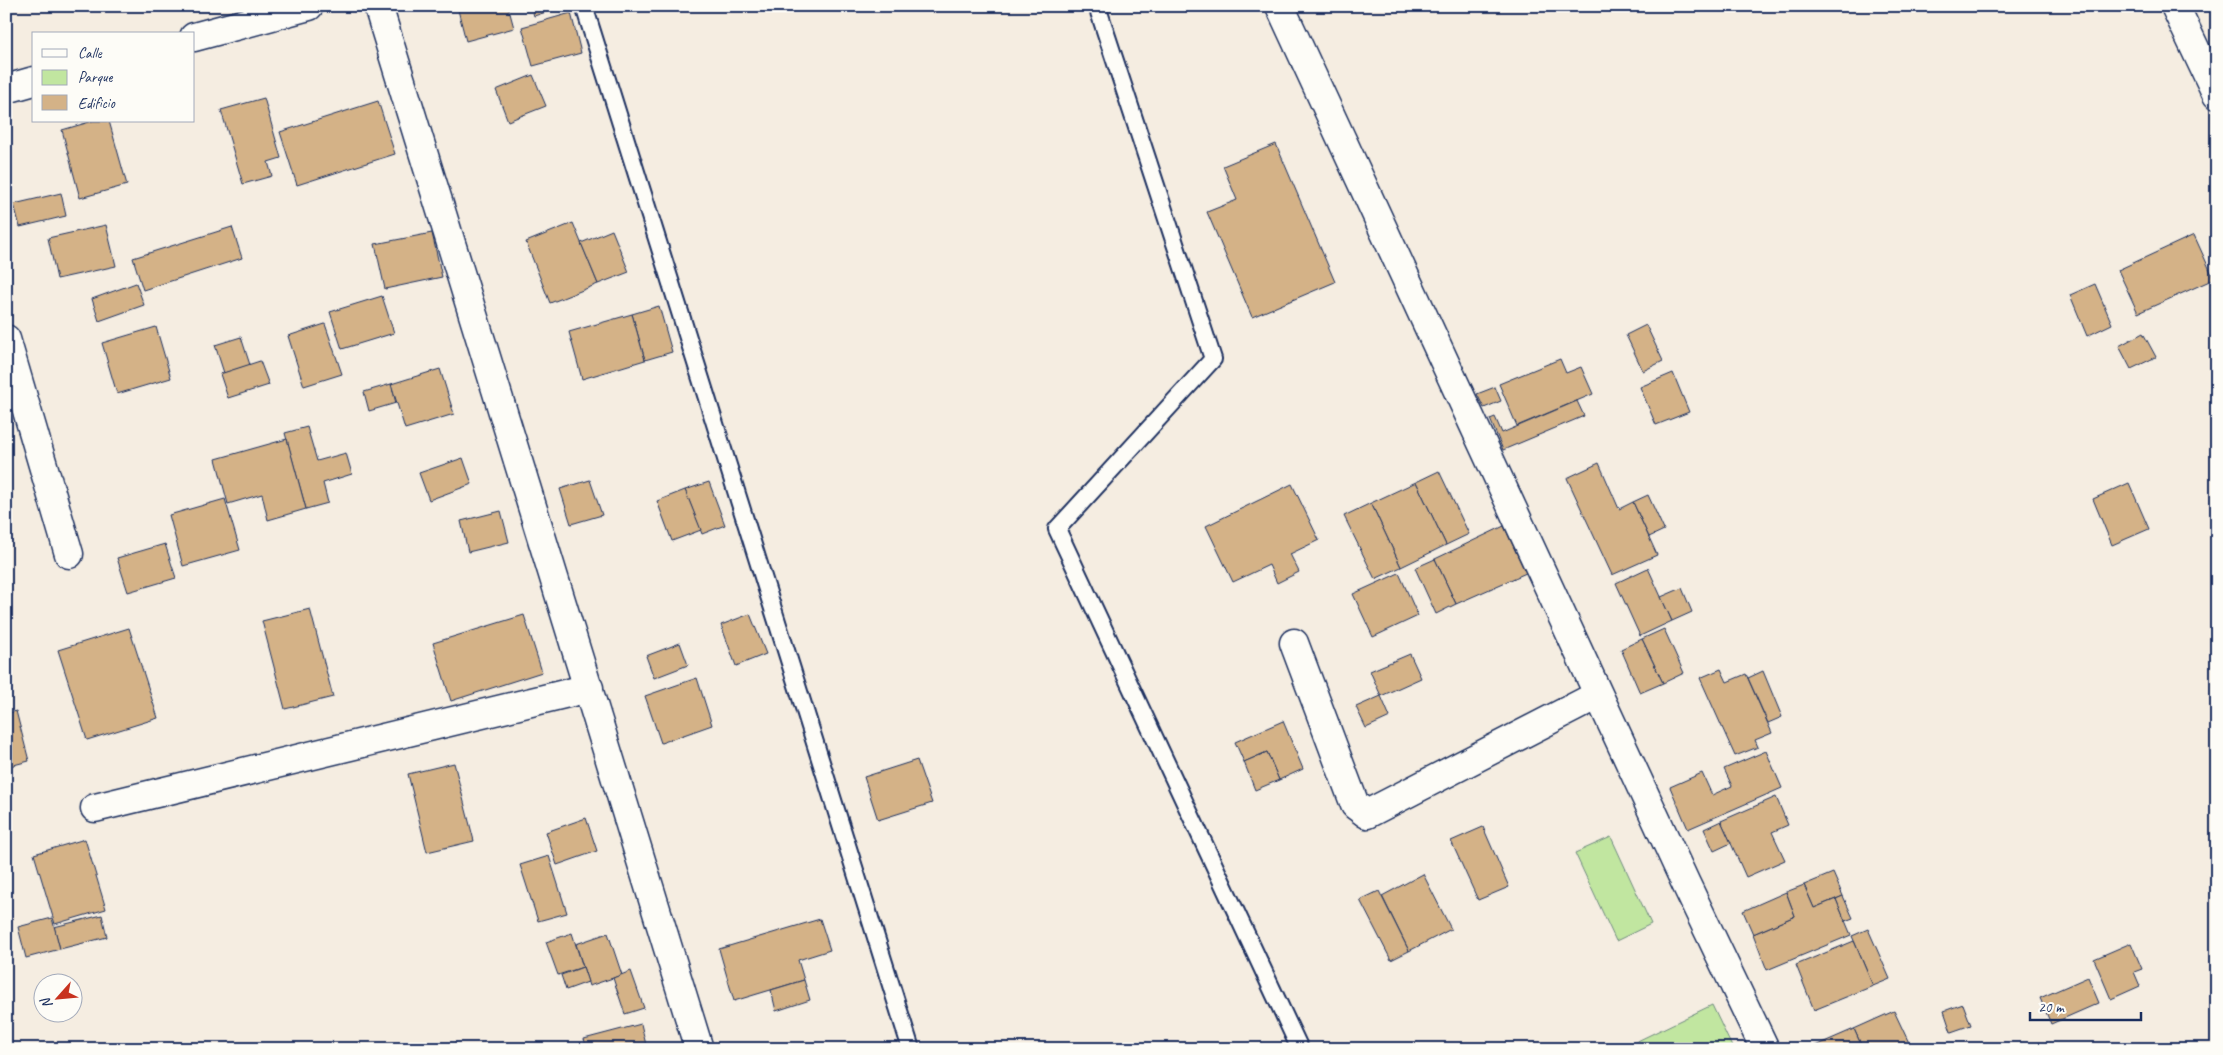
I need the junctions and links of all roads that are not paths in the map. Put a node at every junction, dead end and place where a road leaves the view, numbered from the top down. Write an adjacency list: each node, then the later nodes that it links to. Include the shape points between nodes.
1 (309, 6): 7 (street)
2 (378, 6): 14 (street)
3 (584, 6): 18 (lane)
4 (1097, 6): 19 (lane, via 1213,359 1057,529)
5 (1280, 6): 15 (street)
6 (2175, 6): 10 (street)
7 (195, 37)
8 (32, 82): 9 (street)
9 (6, 89)
10 (2217, 95)
11 (6, 339): 12 (street)
12 (69, 554)
13 (1294, 642): 15 (street, via 1355,805 1367,814)
14 (589, 688): 16 (street); 17 (street)
15 (1598, 695): 20 (street)
16 (95, 808)
17 (699, 1049)
18 (910, 1049)
19 (1300, 1049)
20 (1765, 1049)

